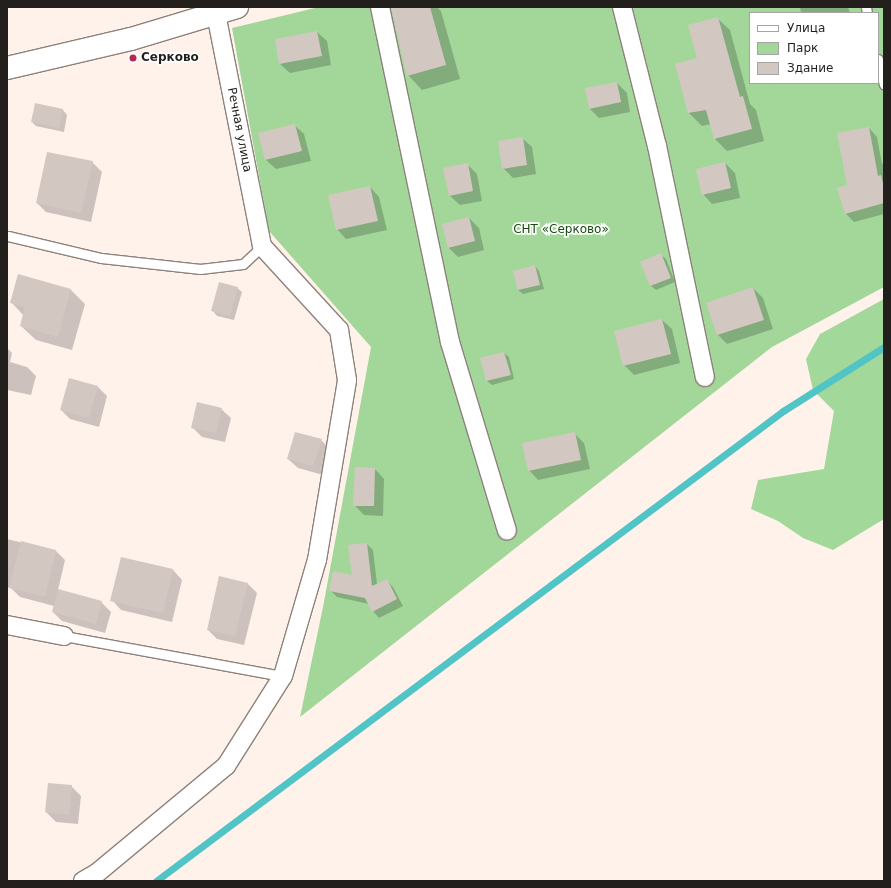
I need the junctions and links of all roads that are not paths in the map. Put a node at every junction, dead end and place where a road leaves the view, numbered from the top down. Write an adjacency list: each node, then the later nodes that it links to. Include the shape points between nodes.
1 (237, 7): 4 (main road)
2 (380, 7): 11 (street, via 450,342)
3 (622, 7): 10 (street, via 657,146)
4 (216, 14): 6 (main road, via 131,39); 9 (street, Речная улица)
5 (879, 63): 7 (lane)
6 (8, 64)
7 (884, 84)
8 (8, 236): 9 (lane, via 101,258 200,269 243,264)
9 (262, 246): 14 (street, via 339,330 347,380 317,560)
10 (704, 377)
11 (507, 531)
12 (7, 625): 13 (street)
13 (64, 636): 14 (lane)
14 (284, 676): 15 (street, via 226,766 97,873)
15 (83, 881)

